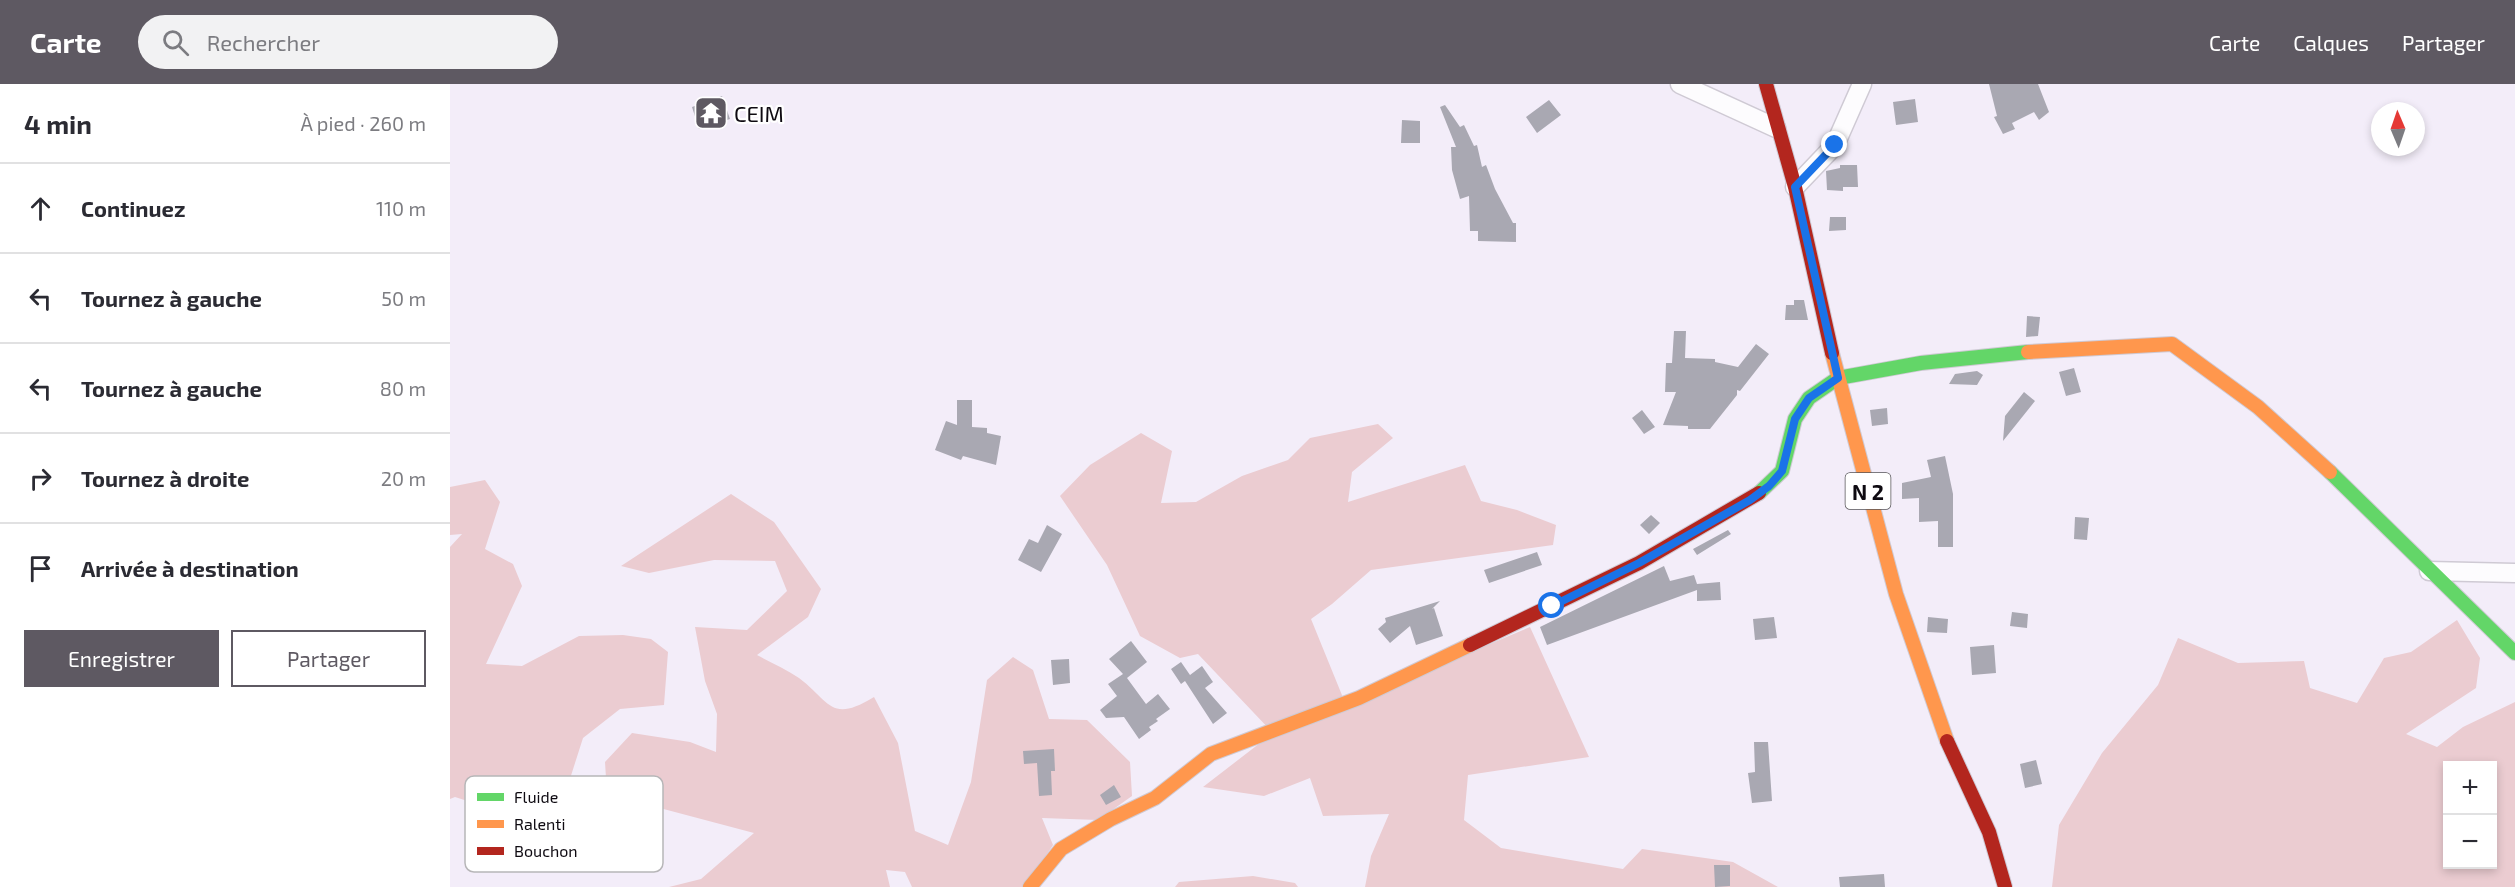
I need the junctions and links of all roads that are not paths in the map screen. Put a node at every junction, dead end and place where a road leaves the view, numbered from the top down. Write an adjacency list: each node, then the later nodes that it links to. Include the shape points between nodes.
1 (1680, 84): 4 (street)
2 (1766, 84): 4 (street, N 2)
3 (1862, 84): 5 (street, via 1835,145)
4 (1776, 128): 5 (street, N 2)
5 (1795, 187): 6 (street, N 2)
6 (1838, 378): 7 (street, via 2005,353 2172,344 2258,407 2360,499); 10 (street, via 1809,398 1795,419 1782,471 1750,500 1639,563 1359,698 1211,754 1155,798 1061,849); 11 (street, N 2, via 1896,594 1952,754 1989,832)
7 (2429, 571): 8 (street); 9 (street)
8 (2515, 573)
9 (2515, 653)
10 (1030, 887)
11 (2005, 887)

